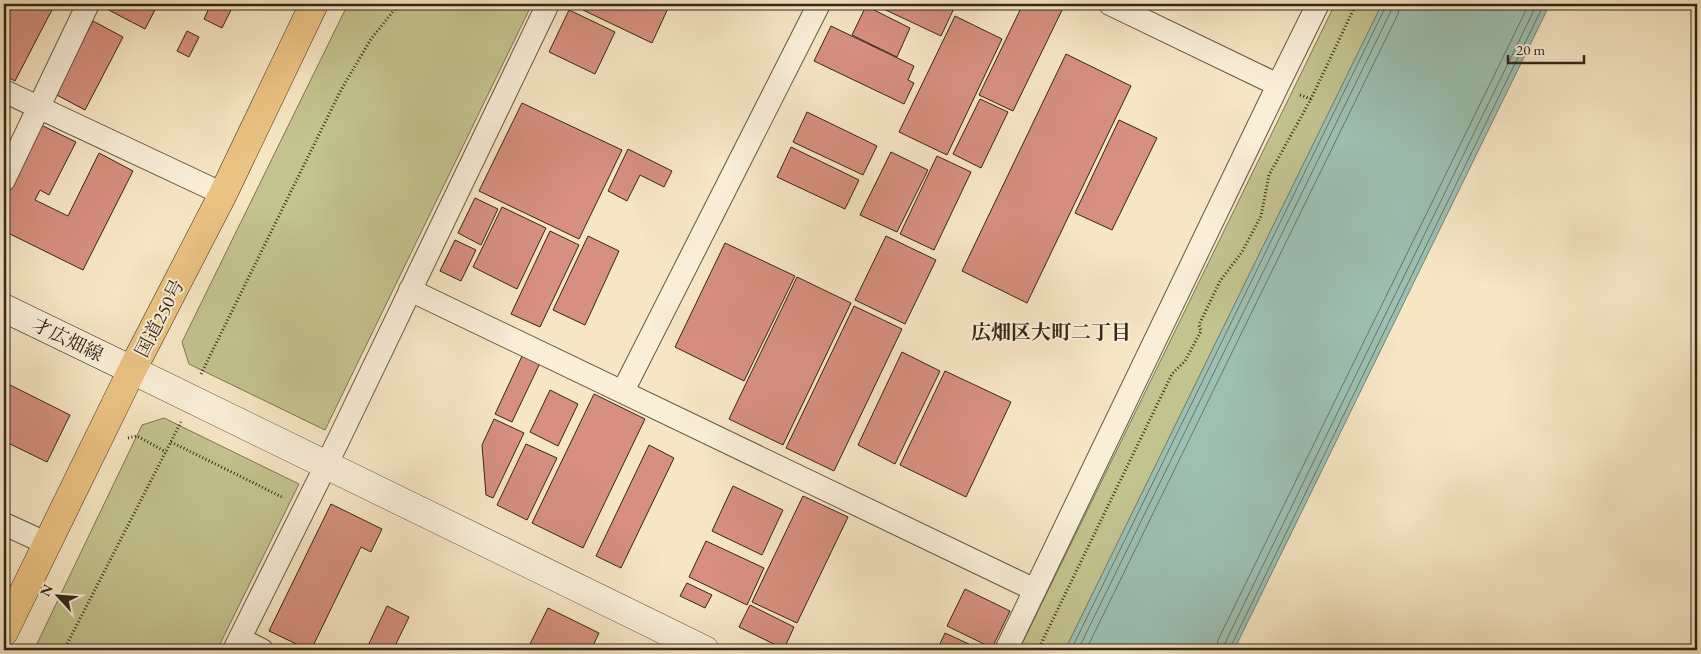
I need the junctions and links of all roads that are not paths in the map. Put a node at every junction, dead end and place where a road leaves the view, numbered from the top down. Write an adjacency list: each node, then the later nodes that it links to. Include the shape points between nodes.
1 (88, 4): 9 (street)
2 (314, 4): 11 (highway, 国道250号)
3 (548, 4): 12 (street)
4 (819, 4): 15 (street)
5 (1110, 4): 7 (street)
6 (1318, 4): 7 (street)
7 (1278, 85): 19 (street)
8 (4, 91): 9 (street)
9 (38, 108): 10 (street); 11 (street)
10 (4, 180)
11 (223, 194): 14 (highway, 国道250号)
12 (410, 290): 15 (street); 16 (street)
13 (4, 308): 14 (street, 才広畑線)
14 (132, 370): 16 (street, 才広畑線); 18 (highway, 国道250号)
15 (623, 390): 19 (street)
16 (326, 465): 21 (street); 23 (street, 才広畑線)
17 (4, 524): 18 (street)
18 (48, 544): 20 (highway, 国道250号)
19 (1035, 590): 24 (street)
20 (4, 632)
21 (237, 645): 22 (street)
22 (262, 650)
23 (706, 650)
24 (1006, 650)

